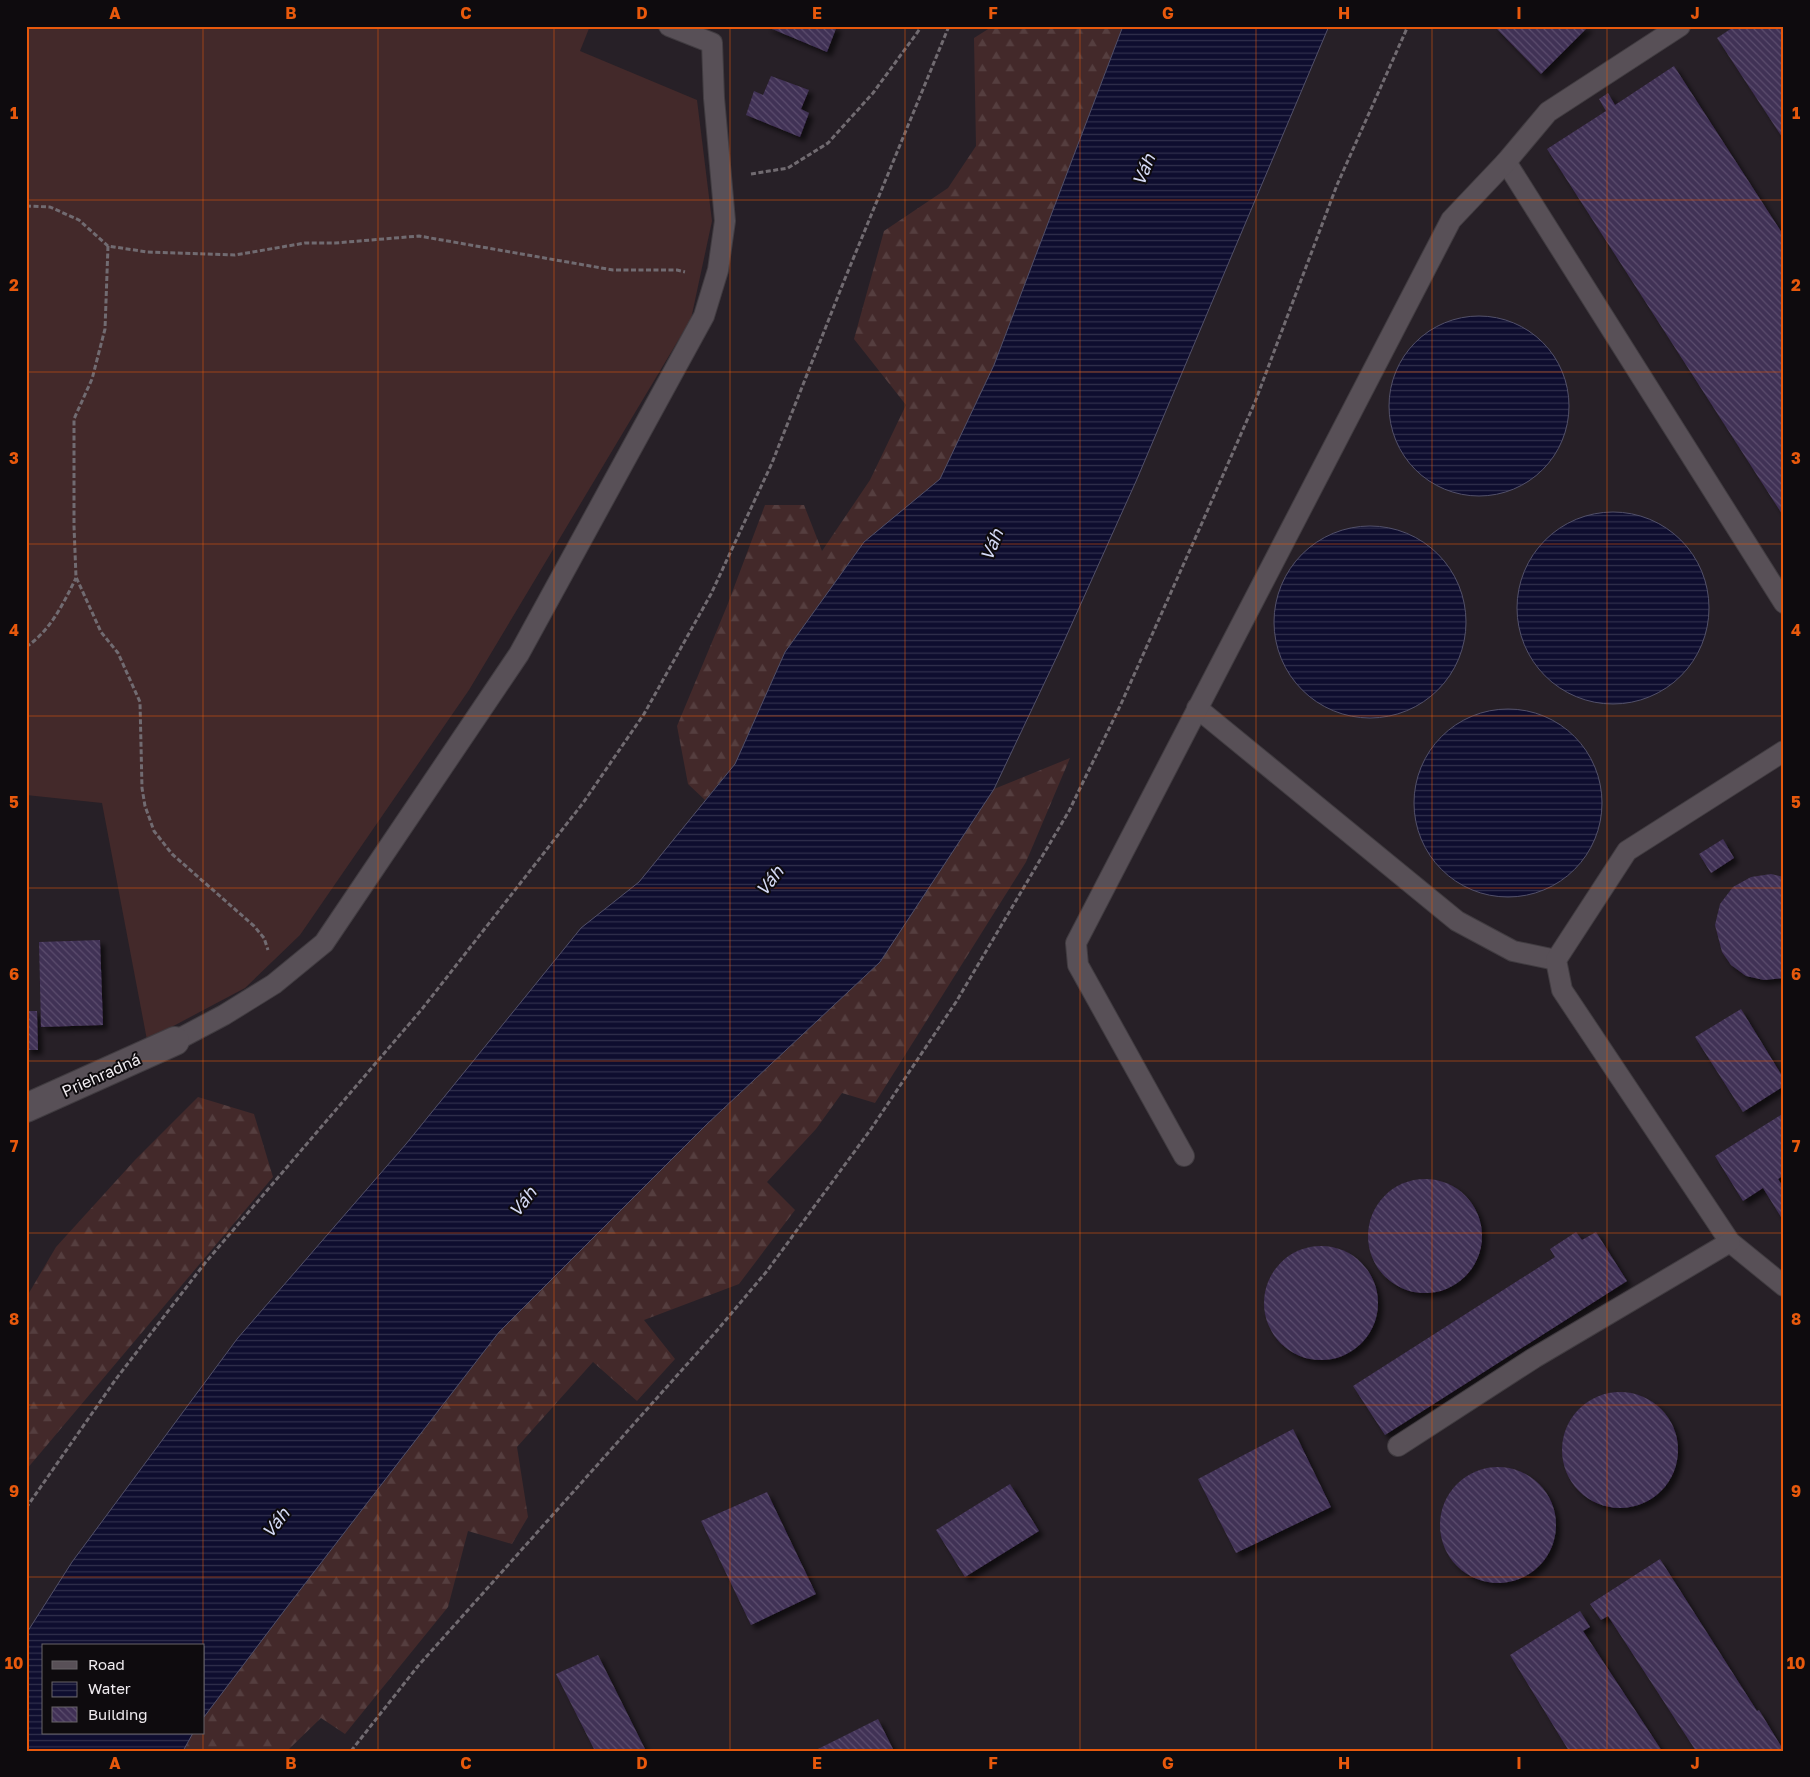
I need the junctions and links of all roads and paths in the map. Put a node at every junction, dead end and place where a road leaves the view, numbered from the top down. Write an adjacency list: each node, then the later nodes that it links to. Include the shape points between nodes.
1 (669, 26): 7 (lane, via 712,43)
2 (922, 26): 7 (path, via 873,93 828,143 788,168)
3 (949, 26): 24 (path, via 772,463 710,594 644,714 583,802 422,1009 199,1271 116,1379)
4 (1408, 26): 25 (path, via 1337,184 1254,402 1121,704 1069,811 956,1002 872,1129 761,1278 418,1666)
5 (1680, 26): 6 (lane, via 1548,112)
6 (1506, 162): 12 (lane); 14 (lane, via 1451,220)
7 (721, 180): 10 (lane, via 724,221)
8 (26, 206): 9 (path, via 50,207 79,220)
9 (108, 246): 10 (path, via 147,252 235,255 305,243 419,236 612,270 678,270); 11 (path, via 106,329 92,379 74,419)
10 (716, 279): 17 (lane, via 704,316 519,654 324,943)
11 (76, 577): 13 (path, via 60,611); 17 (path, via 101,632 118,653 140,702 142,788 154,831 172,854 234,907 264,938)
12 (1784, 603)
13 (26, 647)
14 (1197, 708): 16 (lane, via 1458,921 1513,951); 20 (lane, via 1076,943 1078,965)
15 (1784, 751): 16 (lane, via 1627,851)
16 (1556, 960): 21 (lane, via 1562,990)
17 (274, 984): 18 (lane)
18 (175, 1041): 19 (street, Priehradná)
19 (26, 1108)
20 (1184, 1156)
21 (1730, 1242): 22 (lane); 23 (lane, via 1534,1358)
22 (1784, 1286)
23 (1398, 1446)
24 (26, 1508)
25 (351, 1751)

